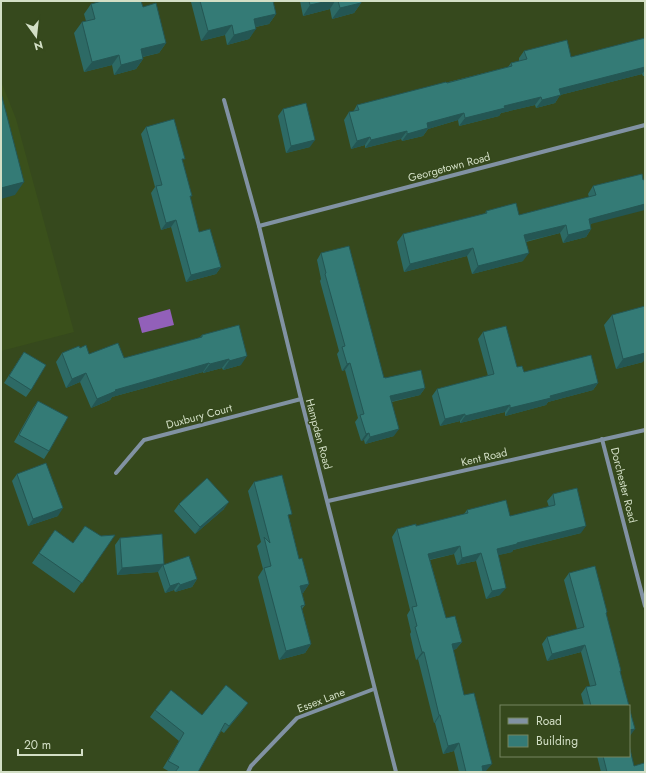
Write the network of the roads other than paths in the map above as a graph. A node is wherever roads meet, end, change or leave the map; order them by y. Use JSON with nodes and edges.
{"nodes":[{"id":1,"x":224,"y":100,"type":"dead end"},
{"id":2,"x":645,"y":124,"type":"edge"},
{"id":3,"x":258,"y":226,"type":"junction"},
{"id":4,"x":301,"y":399,"type":"junction"},
{"id":5,"x":645,"y":430,"type":"edge"},
{"id":6,"x":602,"y":439,"type":"junction"},
{"id":7,"x":116,"y":473,"type":"dead end"},
{"id":8,"x":328,"y":501,"type":"junction"},
{"id":9,"x":645,"y":606,"type":"edge"},
{"id":10,"x":374,"y":689,"type":"junction"},
{"id":11,"x":248,"y":772,"type":"edge"},
{"id":12,"x":396,"y":772,"type":"edge"}],
"edges":[{"from":1,"to":3,"type":"street","name":"Hampden Road"},
{"from":2,"to":3,"type":"street","name":"Georgetown Road"},
{"from":3,"to":4,"type":"street","name":"Hampden Road"},
{"from":4,"to":7,"type":"street","name":"Duxbury Court"},
{"from":4,"to":8,"type":"street","name":"Hampden Road"},
{"from":5,"to":6,"type":"street","name":"Kent Road"},
{"from":6,"to":8,"type":"street","name":"Kent Road"},
{"from":6,"to":9,"type":"street","name":"Dorchester Road"},
{"from":8,"to":10,"type":"street","name":"Hampden Road"},
{"from":10,"to":11,"type":"street","name":"Essex Lane"},
{"from":10,"to":12,"type":"street","name":"Hampden Road"}]}
